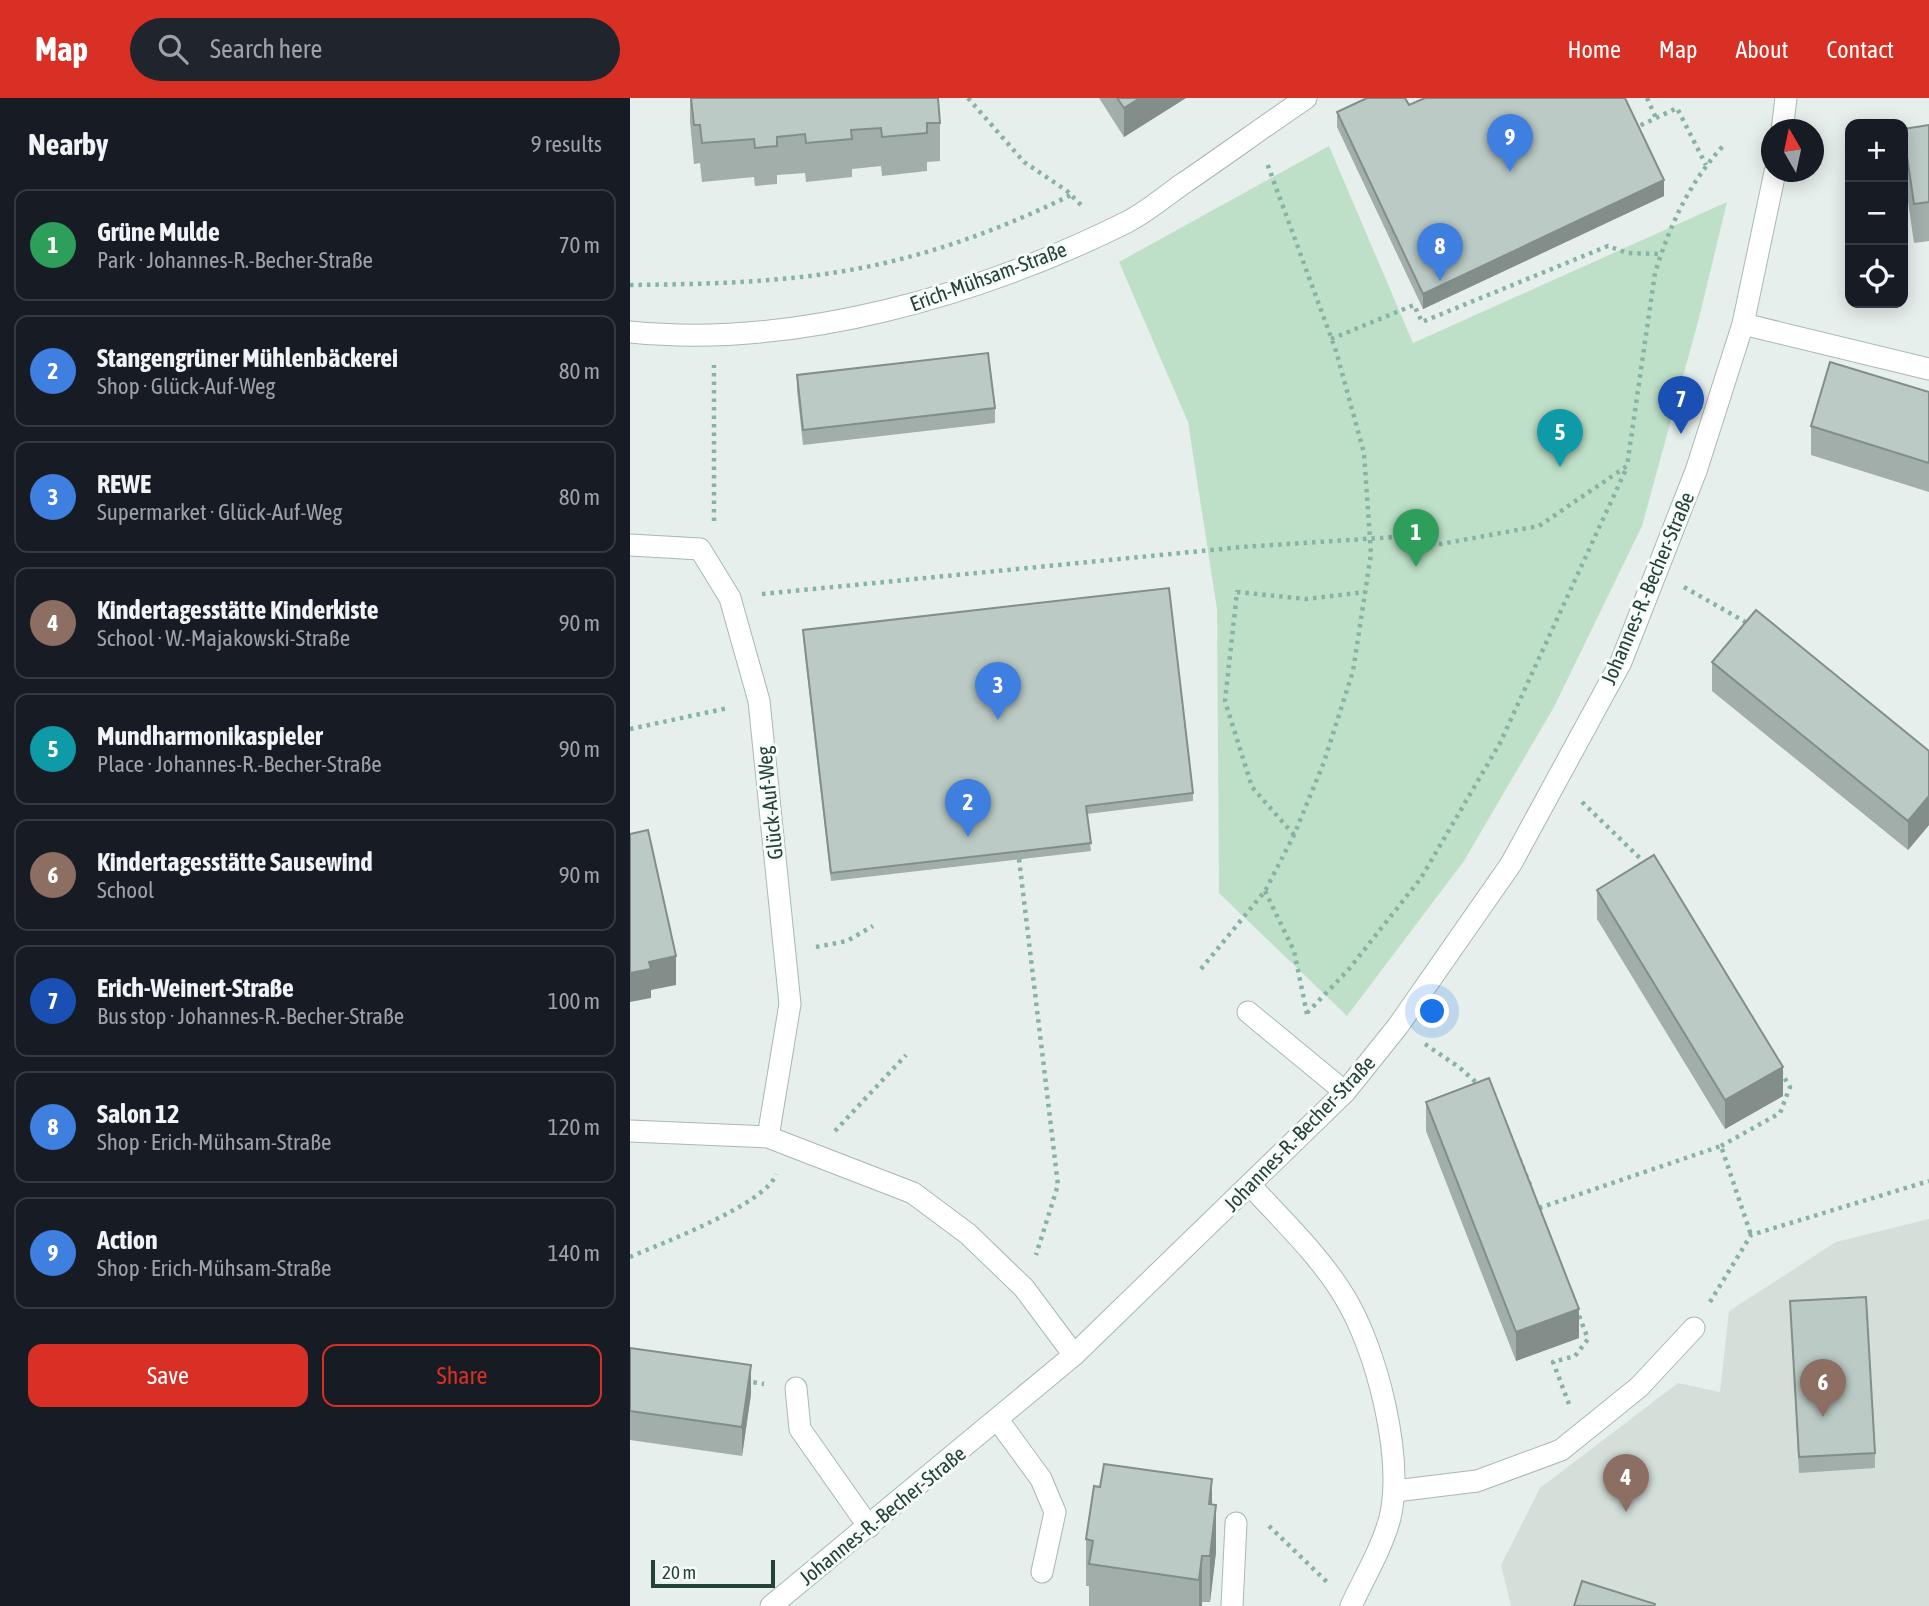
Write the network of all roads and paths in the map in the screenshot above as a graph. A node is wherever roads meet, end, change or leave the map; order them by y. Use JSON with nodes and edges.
{"nodes":[{"id":1,"x":968,"y":98,"type":"edge"},
{"id":2,"x":1306,"y":98,"type":"edge"},
{"id":3,"x":1647,"y":98,"type":"edge"},
{"id":4,"x":1786,"y":98,"type":"edge"},
{"id":5,"x":1656,"y":118,"type":"junction"},
{"id":6,"x":1783,"y":119,"type":"edge"},
{"id":7,"x":1632,"y":129,"type":"edge"},
{"id":8,"x":1723,"y":146,"type":"dead end"},
{"id":9,"x":1706,"y":165,"type":"junction"},
{"id":10,"x":1773,"y":182,"type":"edge"},
{"id":11,"x":1276,"y":186,"type":"dead end"},
{"id":12,"x":1071,"y":195,"type":"junction"},
{"id":13,"x":1107,"y":230,"type":"junction"},
{"id":14,"x":1661,"y":254,"type":"junction"},
{"id":15,"x":630,"y":285,"type":"edge"},
{"id":16,"x":1743,"y":324,"type":"junction"},
{"id":17,"x":630,"y":332,"type":"edge"},
{"id":18,"x":715,"y":333,"type":"junction"},
{"id":19,"x":1331,"y":339,"type":"junction"},
{"id":20,"x":1929,"y":369,"type":"edge"},
{"id":21,"x":1627,"y":466,"type":"junction"},
{"id":22,"x":1370,"y":539,"type":"junction"},
{"id":23,"x":630,"y":545,"type":"edge"},
{"id":24,"x":700,"y":549,"type":"junction"},
{"id":25,"x":1656,"y":572,"type":"junction"},
{"id":26,"x":1365,"y":592,"type":"junction"},
{"id":27,"x":730,"y":598,"type":"junction"},
{"id":28,"x":1756,"y":629,"type":"edge"},
{"id":29,"x":759,"y":701,"type":"junction"},
{"id":30,"x":630,"y":729,"type":"edge"},
{"id":31,"x":1558,"y":778,"type":"junction"},
{"id":32,"x":1294,"y":835,"type":"junction"},
{"id":33,"x":1019,"y":859,"type":"edge"},
{"id":34,"x":1656,"y":873,"type":"edge"},
{"id":35,"x":1265,"y":891,"type":"junction"},
{"id":36,"x":873,"y":926,"type":"dead end"},
{"id":37,"x":784,"y":952,"type":"junction"},
{"id":38,"x":1201,"y":968,"type":"dead end"},
{"id":39,"x":1248,"y":1012,"type":"dead end"},
{"id":40,"x":1307,"y":1013,"type":"junction"},
{"id":41,"x":1398,"y":1026,"type":"junction"},
{"id":42,"x":906,"y":1055,"type":"dead end"},
{"id":43,"x":1302,"y":1057,"type":"junction"},
{"id":44,"x":1776,"y":1065,"type":"edge"},
{"id":45,"x":1484,"y":1090,"type":"edge"},
{"id":46,"x":1345,"y":1092,"type":"junction"},
{"id":47,"x":1499,"y":1108,"type":"edge"},
{"id":48,"x":630,"y":1131,"type":"edge"},
{"id":49,"x":776,"y":1140,"type":"junction"},
{"id":50,"x":1721,"y":1146,"type":"junction"},
{"id":51,"x":813,"y":1154,"type":"junction"},
{"id":52,"x":1929,"y":1181,"type":"edge"},
{"id":53,"x":1251,"y":1186,"type":"junction"},
{"id":54,"x":1539,"y":1208,"type":"junction"},
{"id":55,"x":1544,"y":1220,"type":"edge"},
{"id":56,"x":1751,"y":1234,"type":"junction"},
{"id":57,"x":630,"y":1257,"type":"edge"},
{"id":58,"x":1035,"y":1258,"type":"dead end"},
{"id":59,"x":1575,"y":1304,"type":"edge"},
{"id":60,"x":1694,"y":1328,"type":"joint"},
{"id":61,"x":1074,"y":1355,"type":"junction"},
{"id":62,"x":736,"y":1379,"type":"edge"},
{"id":63,"x":796,"y":1388,"type":"joint"},
{"id":64,"x":998,"y":1420,"type":"junction"},
{"id":65,"x":1581,"y":1434,"type":"junction"},
{"id":66,"x":1395,"y":1490,"type":"junction"},
{"id":67,"x":1236,"y":1523,"type":"joint"},
{"id":68,"x":869,"y":1527,"type":"junction"},
{"id":69,"x":1042,"y":1572,"type":"dead end"},
{"id":70,"x":771,"y":1606,"type":"edge"},
{"id":71,"x":1232,"y":1606,"type":"edge"},
{"id":72,"x":1351,"y":1606,"type":"edge"}],
"edges":[{"from":1,"to":12,"type":"path"},
{"from":2,"to":13,"type":"street","name":"Erich-Mühsam-Straße"},
{"from":3,"to":5,"type":"path"},
{"from":4,"to":6,"type":"street"},
{"from":5,"to":7,"type":"path"},
{"from":5,"to":9,"type":"path"},
{"from":8,"to":9,"type":"path"},
{"from":9,"to":14,"type":"path"},
{"from":10,"to":16,"type":"street","name":"Johannes-R.-Becher-Straße"},
{"from":11,"to":19,"type":"path"},
{"from":12,"to":13,"type":"path"},
{"from":12,"to":15,"type":"path"},
{"from":13,"to":18,"type":"street","name":"Erich-Mühsam-Straße"},
{"from":14,"to":19,"type":"path"},
{"from":14,"to":21,"type":"path"},
{"from":16,"to":20,"type":"street"},
{"from":16,"to":25,"type":"street","name":"Johannes-R.-Becher-Straße"},
{"from":17,"to":18,"type":"street","name":"Erich-Mühsam-Straße"},
{"from":18,"to":24,"type":"path"},
{"from":19,"to":22,"type":"path"},
{"from":21,"to":22,"type":"path"},
{"from":21,"to":40,"type":"path"},
{"from":22,"to":26,"type":"path"},
{"from":22,"to":27,"type":"path"},
{"from":23,"to":24,"type":"street"},
{"from":24,"to":27,"type":"street","name":"Glück-Auf-Weg"},
{"from":25,"to":28,"type":"path"},
{"from":25,"to":31,"type":"street","name":"Johannes-R.-Becher-Straße"},
{"from":26,"to":32,"type":"path"},
{"from":26,"to":32,"type":"path"},
{"from":27,"to":29,"type":"street","name":"Glück-Auf-Weg"},
{"from":29,"to":30,"type":"path"},
{"from":29,"to":37,"type":"street","name":"Glück-Auf-Weg"},
{"from":31,"to":34,"type":"path"},
{"from":31,"to":41,"type":"street","name":"Johannes-R.-Becher-Straße"},
{"from":32,"to":35,"type":"path"},
{"from":33,"to":58,"type":"path"},
{"from":35,"to":38,"type":"path"},
{"from":35,"to":40,"type":"path"},
{"from":36,"to":37,"type":"path"},
{"from":37,"to":49,"type":"street","name":"Glück-Auf-Weg"},
{"from":39,"to":43,"type":"street"},
{"from":40,"to":43,"type":"path"},
{"from":41,"to":45,"type":"path"},
{"from":41,"to":46,"type":"street","name":"Johannes-R.-Becher-Straße"},
{"from":42,"to":51,"type":"path"},
{"from":43,"to":46,"type":"street"},
{"from":44,"to":50,"type":"path"},
{"from":46,"to":53,"type":"street","name":"Johannes-R.-Becher-Straße"},
{"from":47,"to":54,"type":"path"},
{"from":48,"to":49,"type":"street"},
{"from":49,"to":51,"type":"street"},
{"from":49,"to":57,"type":"path"},
{"from":50,"to":54,"type":"path"},
{"from":50,"to":56,"type":"path"},
{"from":51,"to":61,"type":"street"},
{"from":52,"to":56,"type":"path"},
{"from":53,"to":61,"type":"street","name":"Johannes-R.-Becher-Straße"},
{"from":53,"to":66,"type":"street"},
{"from":54,"to":55,"type":"path"},
{"from":56,"to":60,"type":"path"},
{"from":59,"to":65,"type":"path"},
{"from":60,"to":65,"type":"street"},
{"from":61,"to":64,"type":"street","name":"Johannes-R.-Becher-Straße"},
{"from":62,"to":63,"type":"path"},
{"from":63,"to":68,"type":"street"},
{"from":64,"to":68,"type":"street","name":"Johannes-R.-Becher-Straße"},
{"from":64,"to":69,"type":"street"},
{"from":65,"to":66,"type":"street"},
{"from":66,"to":72,"type":"street"},
{"from":67,"to":71,"type":"street"},
{"from":67,"to":72,"type":"path"},
{"from":68,"to":70,"type":"street","name":"Johannes-R.-Becher-Straße"}]}
